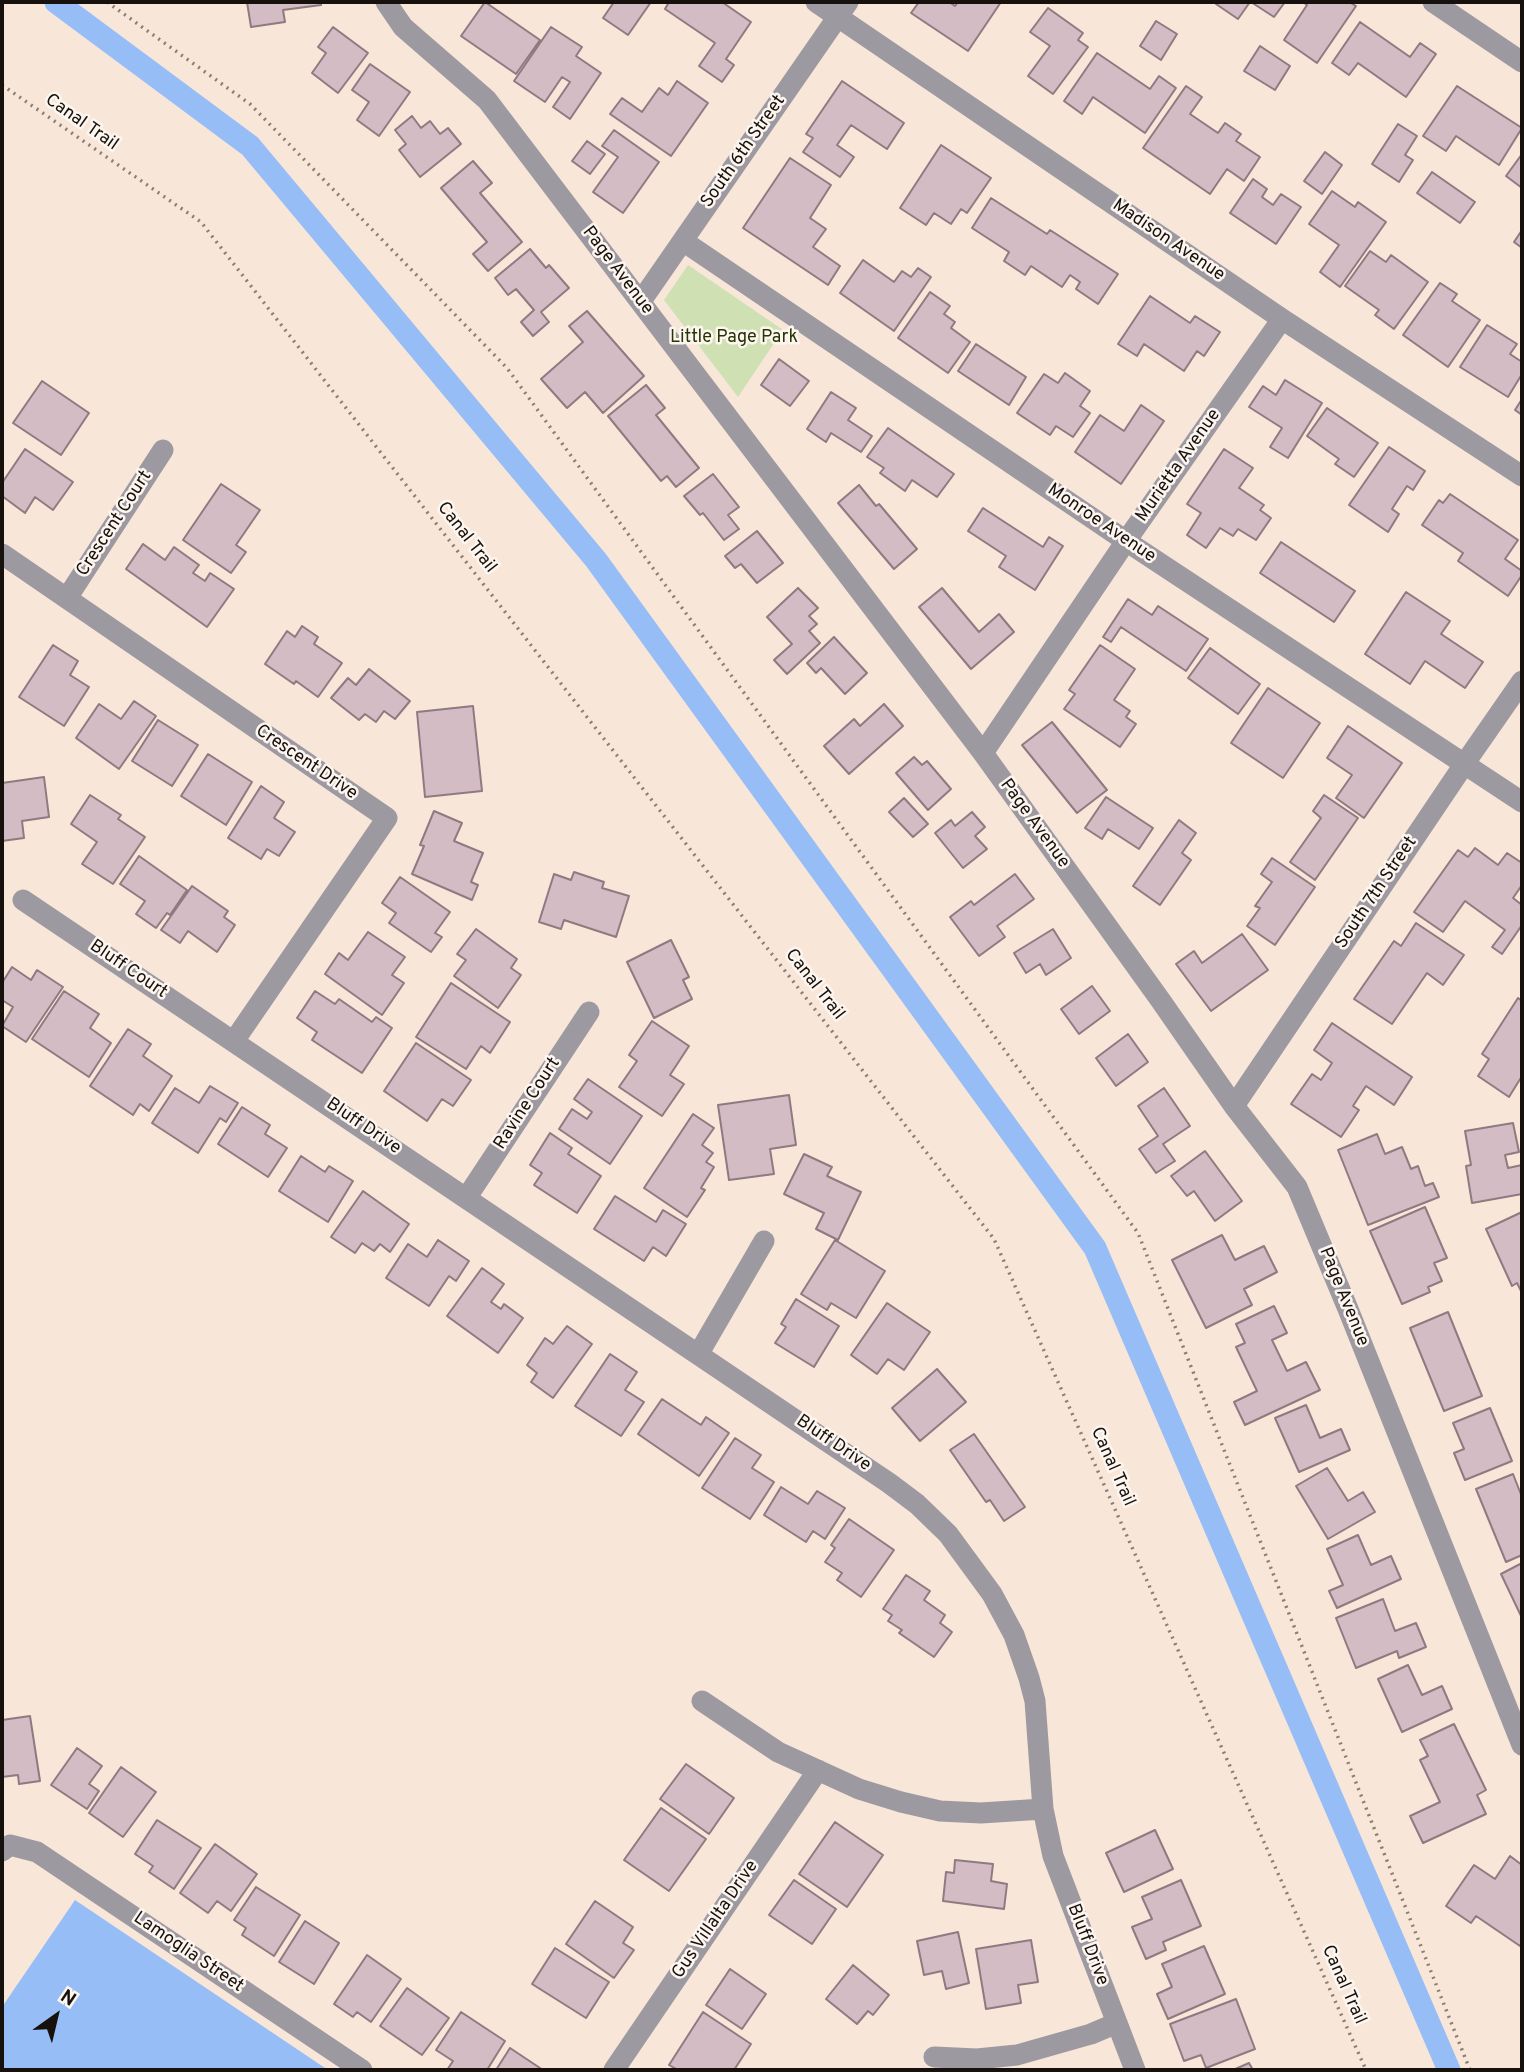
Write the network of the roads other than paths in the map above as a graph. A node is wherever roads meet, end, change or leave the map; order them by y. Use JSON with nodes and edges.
{"nodes":[{"id":1,"x":386,"y":2,"type":"edge"},
{"id":2,"x":816,"y":2,"type":"edge"},
{"id":3,"x":1433,"y":2,"type":"edge"},
{"id":4,"x":843,"y":9,"type":"edge"},
{"id":5,"x":1522,"y":62,"type":"edge"},
{"id":6,"x":683,"y":241,"type":"junction"},
{"id":7,"x":641,"y":301,"type":"junction"},
{"id":8,"x":1282,"y":319,"type":"junction"},
{"id":9,"x":163,"y":450,"type":"dead end"},
{"id":10,"x":1522,"y":476,"type":"edge"},
{"id":11,"x":1126,"y":541,"type":"junction"},
{"id":12,"x":2,"y":554,"type":"edge"},
{"id":13,"x":67,"y":598,"type":"junction"},
{"id":14,"x":1522,"y":681,"type":"edge"},
{"id":15,"x":983,"y":753,"type":"junction"},
{"id":16,"x":1465,"y":763,"type":"junction"},
{"id":17,"x":1522,"y":802,"type":"edge"},
{"id":18,"x":23,"y":900,"type":"dead end"},
{"id":19,"x":589,"y":1012,"type":"dead end"},
{"id":20,"x":234,"y":1041,"type":"junction"},
{"id":21,"x":1234,"y":1106,"type":"junction"},
{"id":22,"x":467,"y":1197,"type":"junction"},
{"id":23,"x":764,"y":1241,"type":"dead end"},
{"id":24,"x":698,"y":1353,"type":"junction"},
{"id":25,"x":702,"y":1701,"type":"dead end"},
{"id":26,"x":1522,"y":1745,"type":"edge"},
{"id":27,"x":818,"y":1770,"type":"junction"},
{"id":28,"x":1043,"y":1809,"type":"junction"},
{"id":29,"x":6,"y":1848,"type":"edge"},
{"id":30,"x":1117,"y":2023,"type":"junction"},
{"id":31,"x":934,"y":2057,"type":"dead end"},
{"id":32,"x":362,"y":2070,"type":"edge"},
{"id":33,"x":614,"y":2070,"type":"edge"},
{"id":34,"x":1135,"y":2070,"type":"edge"}],
"edges":[{"from":1,"to":7,"type":"street","name":"Page Avenue"},
{"from":2,"to":4,"type":"street","name":"Madison Avenue"},
{"from":3,"to":5,"type":"street"},
{"from":4,"to":6,"type":"street","name":"South 6th Street"},
{"from":4,"to":8,"type":"street","name":"Madison Avenue"},
{"from":6,"to":7,"type":"street","name":"South 6th Street"},
{"from":6,"to":11,"type":"street","name":"Monroe Avenue"},
{"from":7,"to":15,"type":"street","name":"Page Avenue"},
{"from":8,"to":10,"type":"street","name":"Madison Avenue"},
{"from":8,"to":11,"type":"street","name":"Murietta Avenue"},
{"from":9,"to":13,"type":"street","name":"Crescent Court"},
{"from":11,"to":15,"type":"street","name":"Murietta Avenue"},
{"from":11,"to":16,"type":"street","name":"Monroe Avenue"},
{"from":12,"to":13,"type":"street","name":"Crescent Drive"},
{"from":13,"to":20,"type":"street","name":"Crescent Drive"},
{"from":14,"to":16,"type":"street","name":"South 7th Street"},
{"from":15,"to":21,"type":"street","name":"Page Avenue"},
{"from":16,"to":17,"type":"street","name":"Monroe Avenue"},
{"from":16,"to":21,"type":"street","name":"South 7th Street"},
{"from":18,"to":20,"type":"street","name":"Bluff Court"},
{"from":19,"to":22,"type":"street","name":"Ravine Court"},
{"from":20,"to":22,"type":"street","name":"Bluff Drive"},
{"from":21,"to":26,"type":"street","name":"Page Avenue"},
{"from":22,"to":24,"type":"street","name":"Bluff Drive"},
{"from":23,"to":24,"type":"street"},
{"from":24,"to":28,"type":"street","name":"Bluff Drive"},
{"from":25,"to":27,"type":"street"},
{"from":27,"to":28,"type":"street"},
{"from":27,"to":33,"type":"street","name":"Gus Villalta Drive"},
{"from":28,"to":30,"type":"street","name":"Bluff Drive"},
{"from":29,"to":32,"type":"street","name":"Lamoglia Street"},
{"from":30,"to":31,"type":"street"},
{"from":30,"to":34,"type":"street","name":"Bluff Drive"}]}
